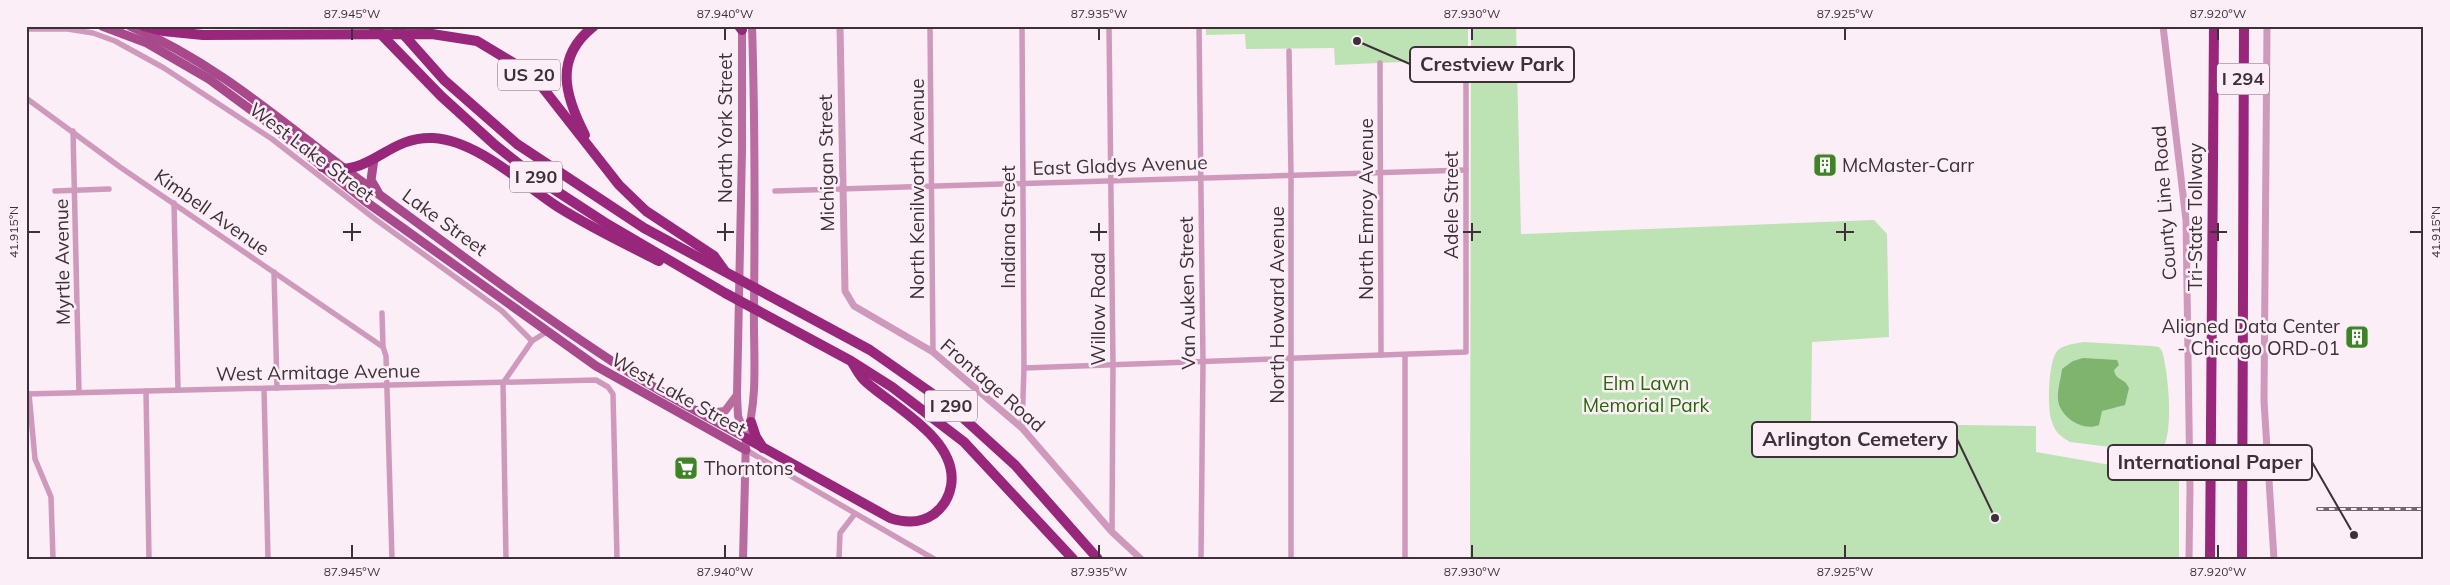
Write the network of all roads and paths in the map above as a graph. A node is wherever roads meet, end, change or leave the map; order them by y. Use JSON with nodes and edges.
{"nodes":[{"id":1,"x":102,"y":26,"type":"edge"},
{"id":2,"x":130,"y":26,"type":"edge"},
{"id":3,"x":143,"y":26,"type":"edge"},
{"id":4,"x":372,"y":26,"type":"edge"},
{"id":5,"x":396,"y":26,"type":"edge"},
{"id":6,"x":594,"y":26,"type":"edge"},
{"id":7,"x":752,"y":26,"type":"edge"},
{"id":8,"x":840,"y":26,"type":"edge"},
{"id":9,"x":930,"y":26,"type":"edge"},
{"id":10,"x":1022,"y":26,"type":"edge"},
{"id":11,"x":1110,"y":26,"type":"edge"},
{"id":12,"x":1200,"y":26,"type":"edge"},
{"id":13,"x":2163,"y":26,"type":"edge"},
{"id":14,"x":2214,"y":26,"type":"edge"},
{"id":15,"x":2244,"y":26,"type":"edge"},
{"id":16,"x":2267,"y":26,"type":"edge"},
{"id":17,"x":741,"y":28,"type":"edge"},
{"id":18,"x":26,"y":29,"type":"edge"},
{"id":19,"x":1289,"y":51,"type":"dead end"},
{"id":20,"x":1466,"y":62,"type":"dead end"},
{"id":21,"x":1380,"y":63,"type":"dead end"},
{"id":22,"x":26,"y":98,"type":"edge"},
{"id":23,"x":73,"y":131,"type":"junction"},
{"id":24,"x":597,"y":158,"type":"junction"},
{"id":25,"x":374,"y":159,"type":"junction"},
{"id":26,"x":322,"y":167,"type":"junction"},
{"id":27,"x":346,"y":170,"type":"junction"},
{"id":28,"x":1466,"y":170,"type":"junction"},
{"id":29,"x":1380,"y":172,"type":"junction"},
{"id":30,"x":1292,"y":174,"type":"junction"},
{"id":31,"x":1201,"y":178,"type":"junction"},
{"id":32,"x":1112,"y":180,"type":"junction"},
{"id":33,"x":1023,"y":183,"type":"junction"},
{"id":34,"x":932,"y":185,"type":"junction"},
{"id":35,"x":109,"y":189,"type":"dead end"},
{"id":36,"x":842,"y":189,"type":"junction"},
{"id":37,"x":55,"y":191,"type":"dead end"},
{"id":38,"x":76,"y":191,"type":"junction"},
{"id":39,"x":775,"y":191,"type":"dead end"},
{"id":40,"x":381,"y":196,"type":"junction"},
{"id":41,"x":174,"y":203,"type":"junction"},
{"id":42,"x":274,"y":272,"type":"junction"},
{"id":43,"x":726,"y":273,"type":"junction"},
{"id":44,"x":725,"y":293,"type":"junction"},
{"id":45,"x":848,"y":299,"type":"joint"},
{"id":46,"x":382,"y":313,"type":"dead end"},
{"id":47,"x":548,"y":331,"type":"junction"},
{"id":48,"x":532,"y":341,"type":"junction"},
{"id":49,"x":383,"y":347,"type":"junction"},
{"id":50,"x":933,"y":352,"type":"junction"},
{"id":51,"x":1406,"y":354,"type":"junction"},
{"id":52,"x":1381,"y":355,"type":"junction"},
{"id":53,"x":1292,"y":358,"type":"junction"},
{"id":54,"x":851,"y":361,"type":"junction"},
{"id":55,"x":1203,"y":362,"type":"junction"},
{"id":56,"x":1113,"y":365,"type":"junction"},
{"id":57,"x":596,"y":366,"type":"joint"},
{"id":58,"x":1024,"y":368,"type":"junction"},
{"id":59,"x":502,"y":383,"type":"junction"},
{"id":60,"x":387,"y":386,"type":"junction"},
{"id":61,"x":277,"y":388,"type":"junction"},
{"id":62,"x":264,"y":389,"type":"junction"},
{"id":63,"x":178,"y":390,"type":"junction"},
{"id":64,"x":146,"y":391,"type":"junction"},
{"id":65,"x":79,"y":392,"type":"junction"},
{"id":66,"x":28,"y":394,"type":"edge"},
{"id":67,"x":736,"y":396,"type":"junction"},
{"id":68,"x":692,"y":408,"type":"junction"},
{"id":69,"x":751,"y":422,"type":"junction"},
{"id":70,"x":1022,"y":428,"type":"junction"},
{"id":71,"x":746,"y":438,"type":"junction"},
{"id":72,"x":764,"y":449,"type":"junction"},
{"id":73,"x":746,"y":450,"type":"junction"},
{"id":74,"x":854,"y":515,"type":"junction"},
{"id":75,"x":1112,"y":532,"type":"junction"},
{"id":76,"x":53,"y":559,"type":"edge"},
{"id":77,"x":150,"y":559,"type":"edge"},
{"id":78,"x":268,"y":559,"type":"edge"},
{"id":79,"x":392,"y":559,"type":"edge"},
{"id":80,"x":506,"y":559,"type":"edge"},
{"id":81,"x":617,"y":559,"type":"edge"},
{"id":82,"x":743,"y":559,"type":"edge"},
{"id":83,"x":839,"y":559,"type":"edge"},
{"id":84,"x":934,"y":559,"type":"edge"},
{"id":85,"x":1073,"y":559,"type":"edge"},
{"id":86,"x":1098,"y":559,"type":"edge"},
{"id":87,"x":1141,"y":559,"type":"edge"},
{"id":88,"x":1201,"y":559,"type":"edge"},
{"id":89,"x":1291,"y":559,"type":"edge"},
{"id":90,"x":1405,"y":559,"type":"edge"},
{"id":91,"x":2189,"y":559,"type":"edge"},
{"id":92,"x":2210,"y":559,"type":"edge"},
{"id":93,"x":2242,"y":559,"type":"edge"},
{"id":94,"x":2274,"y":559,"type":"edge"}],
"edges":[{"from":1,"to":26,"type":"main road","name":"Lake Street"},
{"from":2,"to":27,"type":"main road","name":"Lake Street"},
{"from":3,"to":24,"type":"highway","number":"US 20"},
{"from":4,"to":44,"type":"highway","number":"I 290"},
{"from":5,"to":43,"type":"highway","number":"I 290"},
{"from":6,"to":24,"type":"highway"},
{"from":7,"to":69,"type":"main road","name":"North York Street"},
{"from":8,"to":36,"type":"street","name":"Michigan Street"},
{"from":9,"to":34,"type":"street","name":"North Kenilworth Avenue"},
{"from":10,"to":33,"type":"street","name":"Indiana Street"},
{"from":11,"to":32,"type":"street","name":"Willow Road"},
{"from":12,"to":31,"type":"street","name":"Van Auken Street"},
{"from":13,"to":91,"type":"street","name":"County Line Road"},
{"from":14,"to":92,"type":"highway","name":"Tri-State Tollway","number":"I 294"},
{"from":15,"to":93,"type":"highway","number":"I 294"},
{"from":16,"to":94,"type":"street"},
{"from":17,"to":67,"type":"main road","name":"North York Street"},
{"from":18,"to":48,"type":"street","name":"West Lake Street"},
{"from":19,"to":30,"type":"street","name":"North Howard Avenue"},
{"from":20,"to":28,"type":"street","name":"Adele Street"},
{"from":21,"to":29,"type":"street","name":"North Emroy Avenue"},
{"from":22,"to":23,"type":"street","name":"Kimbell Avenue"},
{"from":23,"to":38,"type":"street","name":"Myrtle Avenue"},
{"from":23,"to":41,"type":"street","name":"Kimbell Avenue"},
{"from":24,"to":43,"type":"highway","number":"US 20"},
{"from":25,"to":27,"type":"highway"},
{"from":25,"to":40,"type":"main road"},
{"from":25,"to":44,"type":"highway"},
{"from":26,"to":27,"type":"highway"},
{"from":26,"to":47,"type":"main road","name":"Lake Street"},
{"from":27,"to":40,"type":"main road","name":"Lake Street"},
{"from":28,"to":29,"type":"street","name":"East Gladys Avenue"},
{"from":28,"to":51,"type":"street","name":"Adele Street"},
{"from":29,"to":30,"type":"street","name":"East Gladys Avenue"},
{"from":29,"to":52,"type":"street","name":"North Emroy Avenue"},
{"from":30,"to":31,"type":"street","name":"East Gladys Avenue"},
{"from":30,"to":53,"type":"street","name":"North Howard Avenue"},
{"from":31,"to":32,"type":"street","name":"East Gladys Avenue"},
{"from":31,"to":55,"type":"street","name":"Van Auken Street"},
{"from":32,"to":33,"type":"street","name":"East Gladys Avenue"},
{"from":32,"to":56,"type":"street","name":"Willow Road"},
{"from":33,"to":34,"type":"street","name":"East Gladys Avenue"},
{"from":33,"to":58,"type":"street","name":"Indiana Street"},
{"from":34,"to":36,"type":"street","name":"East Gladys Avenue"},
{"from":34,"to":50,"type":"street","name":"North Kenilworth Avenue"},
{"from":35,"to":38,"type":"street"},
{"from":36,"to":39,"type":"street","name":"East Gladys Avenue"},
{"from":36,"to":45,"type":"street","name":"Michigan Street"},
{"from":37,"to":38,"type":"street"},
{"from":38,"to":65,"type":"street","name":"Myrtle Avenue"},
{"from":40,"to":68,"type":"main road","name":"Lake Street"},
{"from":41,"to":42,"type":"street","name":"Kimbell Avenue"},
{"from":41,"to":63,"type":"street"},
{"from":42,"to":49,"type":"street","name":"Kimbell Avenue"},
{"from":42,"to":61,"type":"street"},
{"from":43,"to":86,"type":"highway","number":"I 290"},
{"from":44,"to":54,"type":"highway","number":"I 290"},
{"from":45,"to":50,"type":"street","name":"Frontage Road"},
{"from":46,"to":49,"type":"street"},
{"from":47,"to":48,"type":"street"},
{"from":47,"to":57,"type":"main road","name":"Lake Street"},
{"from":48,"to":59,"type":"street"},
{"from":49,"to":60,"type":"street"},
{"from":50,"to":70,"type":"street","name":"Frontage Road"},
{"from":51,"to":52,"type":"street"},
{"from":51,"to":90,"type":"street"},
{"from":52,"to":53,"type":"street"},
{"from":53,"to":55,"type":"street"},
{"from":53,"to":89,"type":"street","name":"North Howard Avenue"},
{"from":54,"to":72,"type":"highway"},
{"from":54,"to":85,"type":"highway","number":"I 290"},
{"from":55,"to":56,"type":"street"},
{"from":55,"to":88,"type":"street","name":"Van Auken Street"},
{"from":56,"to":58,"type":"street"},
{"from":56,"to":75,"type":"street","name":"Willow Road"},
{"from":57,"to":73,"type":"main road","name":"West Lake Street"},
{"from":58,"to":70,"type":"street","name":"Indiana Street"},
{"from":59,"to":60,"type":"street","name":"West Armitage Avenue"},
{"from":59,"to":80,"type":"street"},
{"from":59,"to":81,"type":"street","name":"West Armitage Avenue"},
{"from":60,"to":61,"type":"street","name":"West Armitage Avenue"},
{"from":60,"to":79,"type":"street"},
{"from":61,"to":62,"type":"street","name":"West Armitage Avenue"},
{"from":62,"to":63,"type":"street","name":"West Armitage Avenue"},
{"from":62,"to":78,"type":"street"},
{"from":63,"to":64,"type":"street","name":"West Armitage Avenue"},
{"from":64,"to":65,"type":"street","name":"West Armitage Avenue"},
{"from":64,"to":77,"type":"street"},
{"from":65,"to":66,"type":"street","name":"West Armitage Avenue"},
{"from":66,"to":76,"type":"street"},
{"from":67,"to":68,"type":"main road"},
{"from":67,"to":71,"type":"main road","name":"North York Street"},
{"from":68,"to":71,"type":"main road","name":"Lake Street"},
{"from":69,"to":71,"type":"main road","name":"North York Street"},
{"from":69,"to":72,"type":"highway"},
{"from":70,"to":75,"type":"street","name":"Frontage Road"},
{"from":71,"to":72,"type":"highway"},
{"from":71,"to":73,"type":"main road","name":"North York Street"},
{"from":73,"to":74,"type":"street"},
{"from":73,"to":82,"type":"main road","name":"North York Street"},
{"from":74,"to":83,"type":"street"},
{"from":74,"to":84,"type":"street"},
{"from":75,"to":87,"type":"street","name":"Frontage Road"}]}
